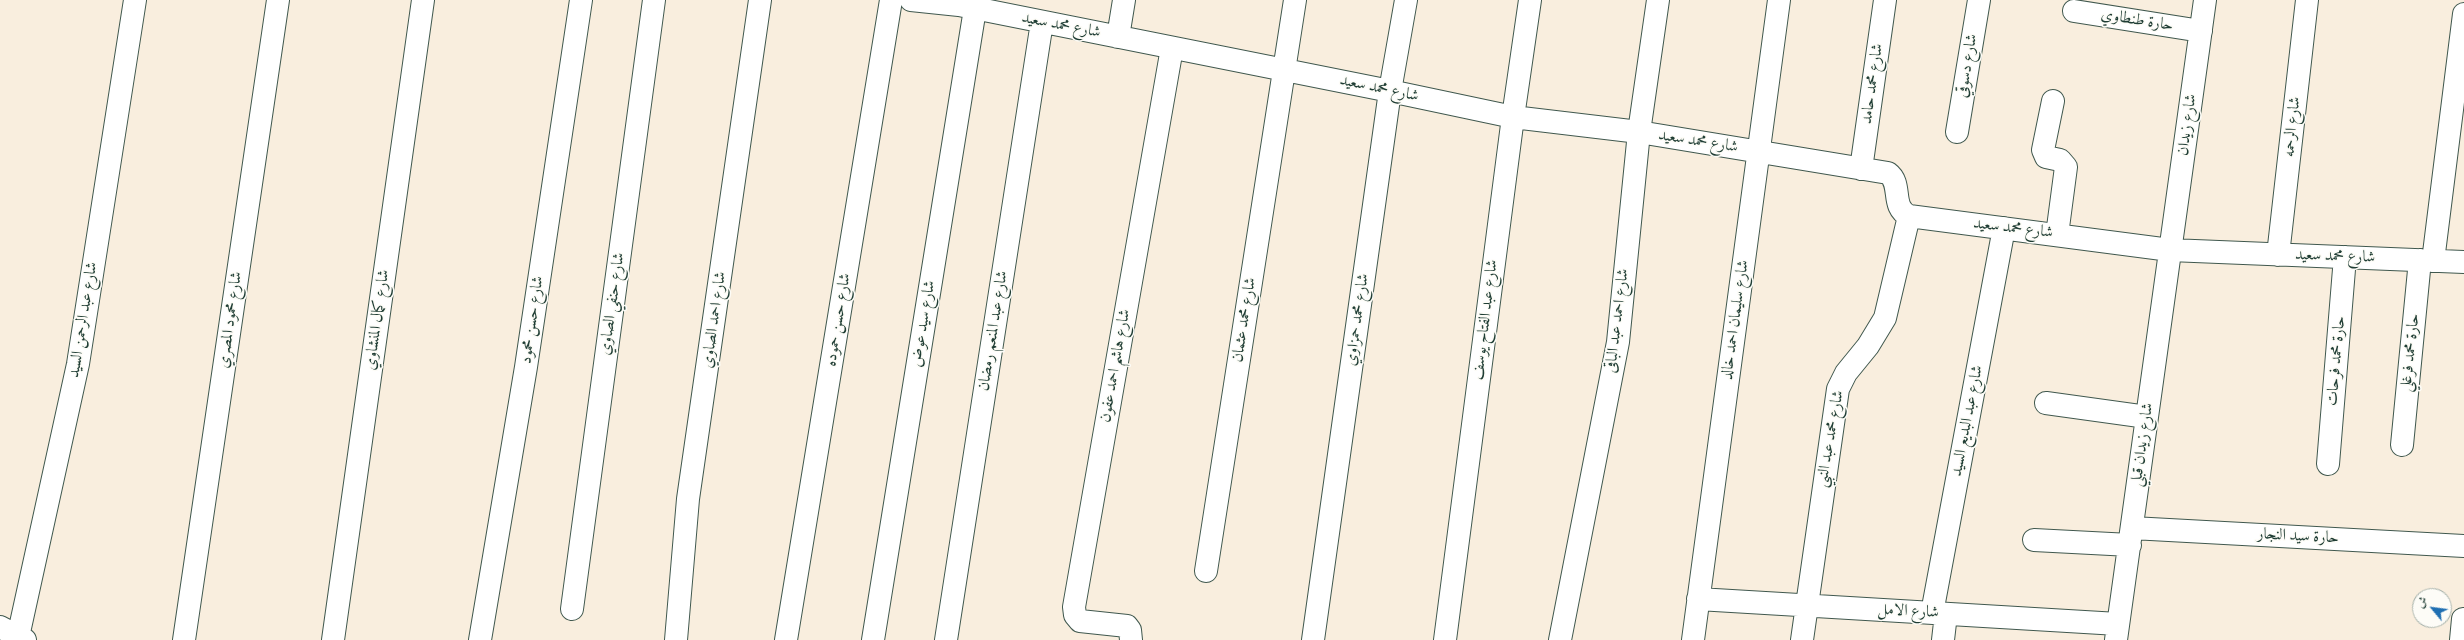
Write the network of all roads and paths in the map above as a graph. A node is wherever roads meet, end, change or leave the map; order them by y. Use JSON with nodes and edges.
{"nodes":[{"id":1,"x":135,"y":0,"type":"edge"},
{"id":2,"x":278,"y":0,"type":"edge"},
{"id":3,"x":423,"y":0,"type":"edge"},
{"id":4,"x":580,"y":0,"type":"edge"},
{"id":5,"x":654,"y":0,"type":"edge"},
{"id":6,"x":760,"y":0,"type":"edge"},
{"id":7,"x":891,"y":0,"type":"edge"},
{"id":8,"x":911,"y":0,"type":"edge"},
{"id":9,"x":1124,"y":0,"type":"edge"},
{"id":10,"x":1295,"y":0,"type":"edge"},
{"id":11,"x":1406,"y":0,"type":"edge"},
{"id":12,"x":1530,"y":0,"type":"edge"},
{"id":13,"x":1658,"y":0,"type":"edge"},
{"id":14,"x":1778,"y":0,"type":"edge"},
{"id":15,"x":1885,"y":0,"type":"edge"},
{"id":16,"x":1979,"y":0,"type":"edge"},
{"id":17,"x":2205,"y":0,"type":"edge"},
{"id":18,"x":2307,"y":0,"type":"edge"},
{"id":19,"x":964,"y":5,"type":"edge"},
{"id":20,"x":2074,"y":11,"type":"dead end"},
{"id":21,"x":2464,"y":14,"type":"edge"},
{"id":22,"x":1042,"y":22,"type":"junction"},
{"id":23,"x":2201,"y":31,"type":"junction"},
{"id":24,"x":1118,"y":37,"type":"junction"},
{"id":25,"x":1172,"y":48,"type":"junction"},
{"id":26,"x":1284,"y":70,"type":"junction"},
{"id":27,"x":1390,"y":91,"type":"junction"},
{"id":28,"x":2053,"y":101,"type":"dead end"},
{"id":29,"x":1513,"y":117,"type":"junction"},
{"id":30,"x":1639,"y":132,"type":"junction"},
{"id":31,"x":1957,"y":132,"type":"dead end"},
{"id":32,"x":1759,"y":152,"type":"junction"},
{"id":33,"x":1861,"y":169,"type":"junction"},
{"id":34,"x":1909,"y":216,"type":"junction"},
{"id":35,"x":2004,"y":228,"type":"junction"},
{"id":36,"x":2057,"y":235,"type":"junction"},
{"id":37,"x":2170,"y":250,"type":"junction"},
{"id":38,"x":2278,"y":255,"type":"junction"},
{"id":39,"x":2345,"y":257,"type":"junction"},
{"id":40,"x":2427,"y":261,"type":"junction"},
{"id":41,"x":2464,"y":262,"type":"edge"},
{"id":42,"x":2046,"y":403,"type":"dead end"},
{"id":43,"x":2147,"y":417,"type":"junction"},
{"id":44,"x":2402,"y":445,"type":"dead end"},
{"id":45,"x":2328,"y":464,"type":"dead end"},
{"id":46,"x":2131,"y":536,"type":"junction"},
{"id":47,"x":2034,"y":540,"type":"dead end"},
{"id":48,"x":2464,"y":546,"type":"edge"},
{"id":49,"x":1206,"y":571,"type":"dead end"},
{"id":50,"x":1698,"y":599,"type":"junction"},
{"id":51,"x":1806,"y":605,"type":"junction"},
{"id":52,"x":572,"y":608,"type":"dead end"},
{"id":53,"x":1939,"y":613,"type":"junction"},
{"id":54,"x":2118,"y":632,"type":"edge"},
{"id":55,"x":14,"y":635,"type":"edge"},
{"id":56,"x":184,"y":640,"type":"edge"},
{"id":57,"x":333,"y":640,"type":"edge"},
{"id":58,"x":480,"y":640,"type":"edge"},
{"id":59,"x":676,"y":640,"type":"edge"},
{"id":60,"x":786,"y":640,"type":"edge"},
{"id":61,"x":872,"y":640,"type":"edge"},
{"id":62,"x":946,"y":640,"type":"edge"},
{"id":63,"x":1131,"y":640,"type":"edge"},
{"id":64,"x":1313,"y":640,"type":"edge"},
{"id":65,"x":1445,"y":640,"type":"edge"},
{"id":66,"x":1560,"y":640,"type":"edge"},
{"id":67,"x":1692,"y":640,"type":"edge"},
{"id":68,"x":1802,"y":640,"type":"edge"},
{"id":69,"x":1943,"y":640,"type":"edge"}],
"edges":[{"from":1,"to":55,"type":"street","name":"شارع عبد الرحمن السيد"},
{"from":2,"to":56,"type":"street","name":"شارع محمود المصري"},
{"from":3,"to":57,"type":"street","name":"شارع كمال المنشاوي"},
{"from":4,"to":58,"type":"street","name":"شارع حسن محمود"},
{"from":5,"to":52,"type":"street","name":"شارع حنفي الصاوي"},
{"from":6,"to":59,"type":"street","name":"شارع احمد الصاوي"},
{"from":7,"to":60,"type":"street","name":"شارع حسن حموده"},
{"from":8,"to":19,"type":"street","name":"شارع محمد سعيد"},
{"from":9,"to":24,"type":"street"},
{"from":10,"to":26,"type":"street","name":"شارع محمد عثمان"},
{"from":11,"to":27,"type":"street","name":"شارع محمد حمزاوي"},
{"from":12,"to":29,"type":"street","name":"شارع عبد الفتاح يوسف"},
{"from":13,"to":30,"type":"street","name":"شارع احمد عبد الباقى"},
{"from":14,"to":32,"type":"street","name":"شارع سليمان احمد خالد"},
{"from":15,"to":33,"type":"street","name":"شارع محمد حامد"},
{"from":16,"to":31,"type":"street","name":"شارع دسوقي"},
{"from":17,"to":23,"type":"street","name":"شارع زيدان"},
{"from":18,"to":38,"type":"street","name":"شارع الرحمه"},
{"from":19,"to":22,"type":"street","name":"شارع محمد سعيد"},
{"from":19,"to":61,"type":"street","name":"شارع سيد عوض"},
{"from":20,"to":23,"type":"street","name":"حارة طنطاوي"},
{"from":21,"to":40,"type":"street","name":"حارة محمد فرغلي"},
{"from":22,"to":24,"type":"street","name":"شارع محمد سعيد"},
{"from":22,"to":62,"type":"street","name":"شارع عبد المنعم رمضان"},
{"from":23,"to":37,"type":"street","name":"شارع زيدان"},
{"from":24,"to":25,"type":"street","name":"شارع محمد سعيد"},
{"from":25,"to":26,"type":"street","name":"شارع محمد سعيد"},
{"from":25,"to":63,"type":"street","name":"شارع هاشم احمد عفون"},
{"from":26,"to":27,"type":"street","name":"شارع محمد سعيد"},
{"from":26,"to":49,"type":"street","name":"شارع محمد عثمان"},
{"from":27,"to":29,"type":"street","name":"شارع محمد سعيد"},
{"from":27,"to":64,"type":"street","name":"شارع محمد حمزاوي"},
{"from":28,"to":36,"type":"street"},
{"from":29,"to":30,"type":"street","name":"شارع محمد سعيد"},
{"from":29,"to":65,"type":"street","name":"شارع عبد الفتاح يوسف"},
{"from":30,"to":32,"type":"street","name":"شارع محمد سعيد"},
{"from":30,"to":66,"type":"street","name":"شارع احمد عبد الباقى"},
{"from":32,"to":33,"type":"street","name":"شارع محمد سعيد"},
{"from":32,"to":50,"type":"street","name":"شارع سليمان احمد خالد"},
{"from":33,"to":34,"type":"street","name":"شارع محمد سعيد"},
{"from":34,"to":35,"type":"street","name":"شارع محمد سعيد"},
{"from":34,"to":51,"type":"street","name":"شارع محمد عبد النبي"},
{"from":35,"to":36,"type":"street","name":"شارع محمد سعيد"},
{"from":35,"to":53,"type":"street","name":"شارع عبد البديع السيد"},
{"from":36,"to":37,"type":"street","name":"شارع محمد سعيد"},
{"from":37,"to":38,"type":"street","name":"شارع محمد سعيد"},
{"from":37,"to":43,"type":"street","name":"شارع زيدان قبلي"},
{"from":38,"to":39,"type":"street","name":"شارع محمد سعيد"},
{"from":39,"to":40,"type":"street","name":"شارع محمد سعيد"},
{"from":39,"to":45,"type":"street","name":"حارة محمد فرحات"},
{"from":40,"to":41,"type":"street","name":"شارع محمد سعيد"},
{"from":40,"to":44,"type":"street","name":"حارة محمد فرغلي"},
{"from":42,"to":43,"type":"street"},
{"from":43,"to":46,"type":"street","name":"شارع زيدان قبلي"},
{"from":46,"to":47,"type":"street","name":"حارة سيد النجار"},
{"from":46,"to":48,"type":"street","name":"حارة سيد النجار"},
{"from":46,"to":54,"type":"street","name":"شارع زيدان قبلي"},
{"from":50,"to":51,"type":"street","name":"شارع الامل"},
{"from":50,"to":67,"type":"street","name":"شارع سليمان احمد خالد"},
{"from":51,"to":53,"type":"street","name":"شارع الامل"},
{"from":51,"to":68,"type":"street","name":"شارع محمد عبد النبي"},
{"from":53,"to":54,"type":"street","name":"شارع الامل"},
{"from":53,"to":69,"type":"street","name":"شارع عبد البديع السيد"}]}
